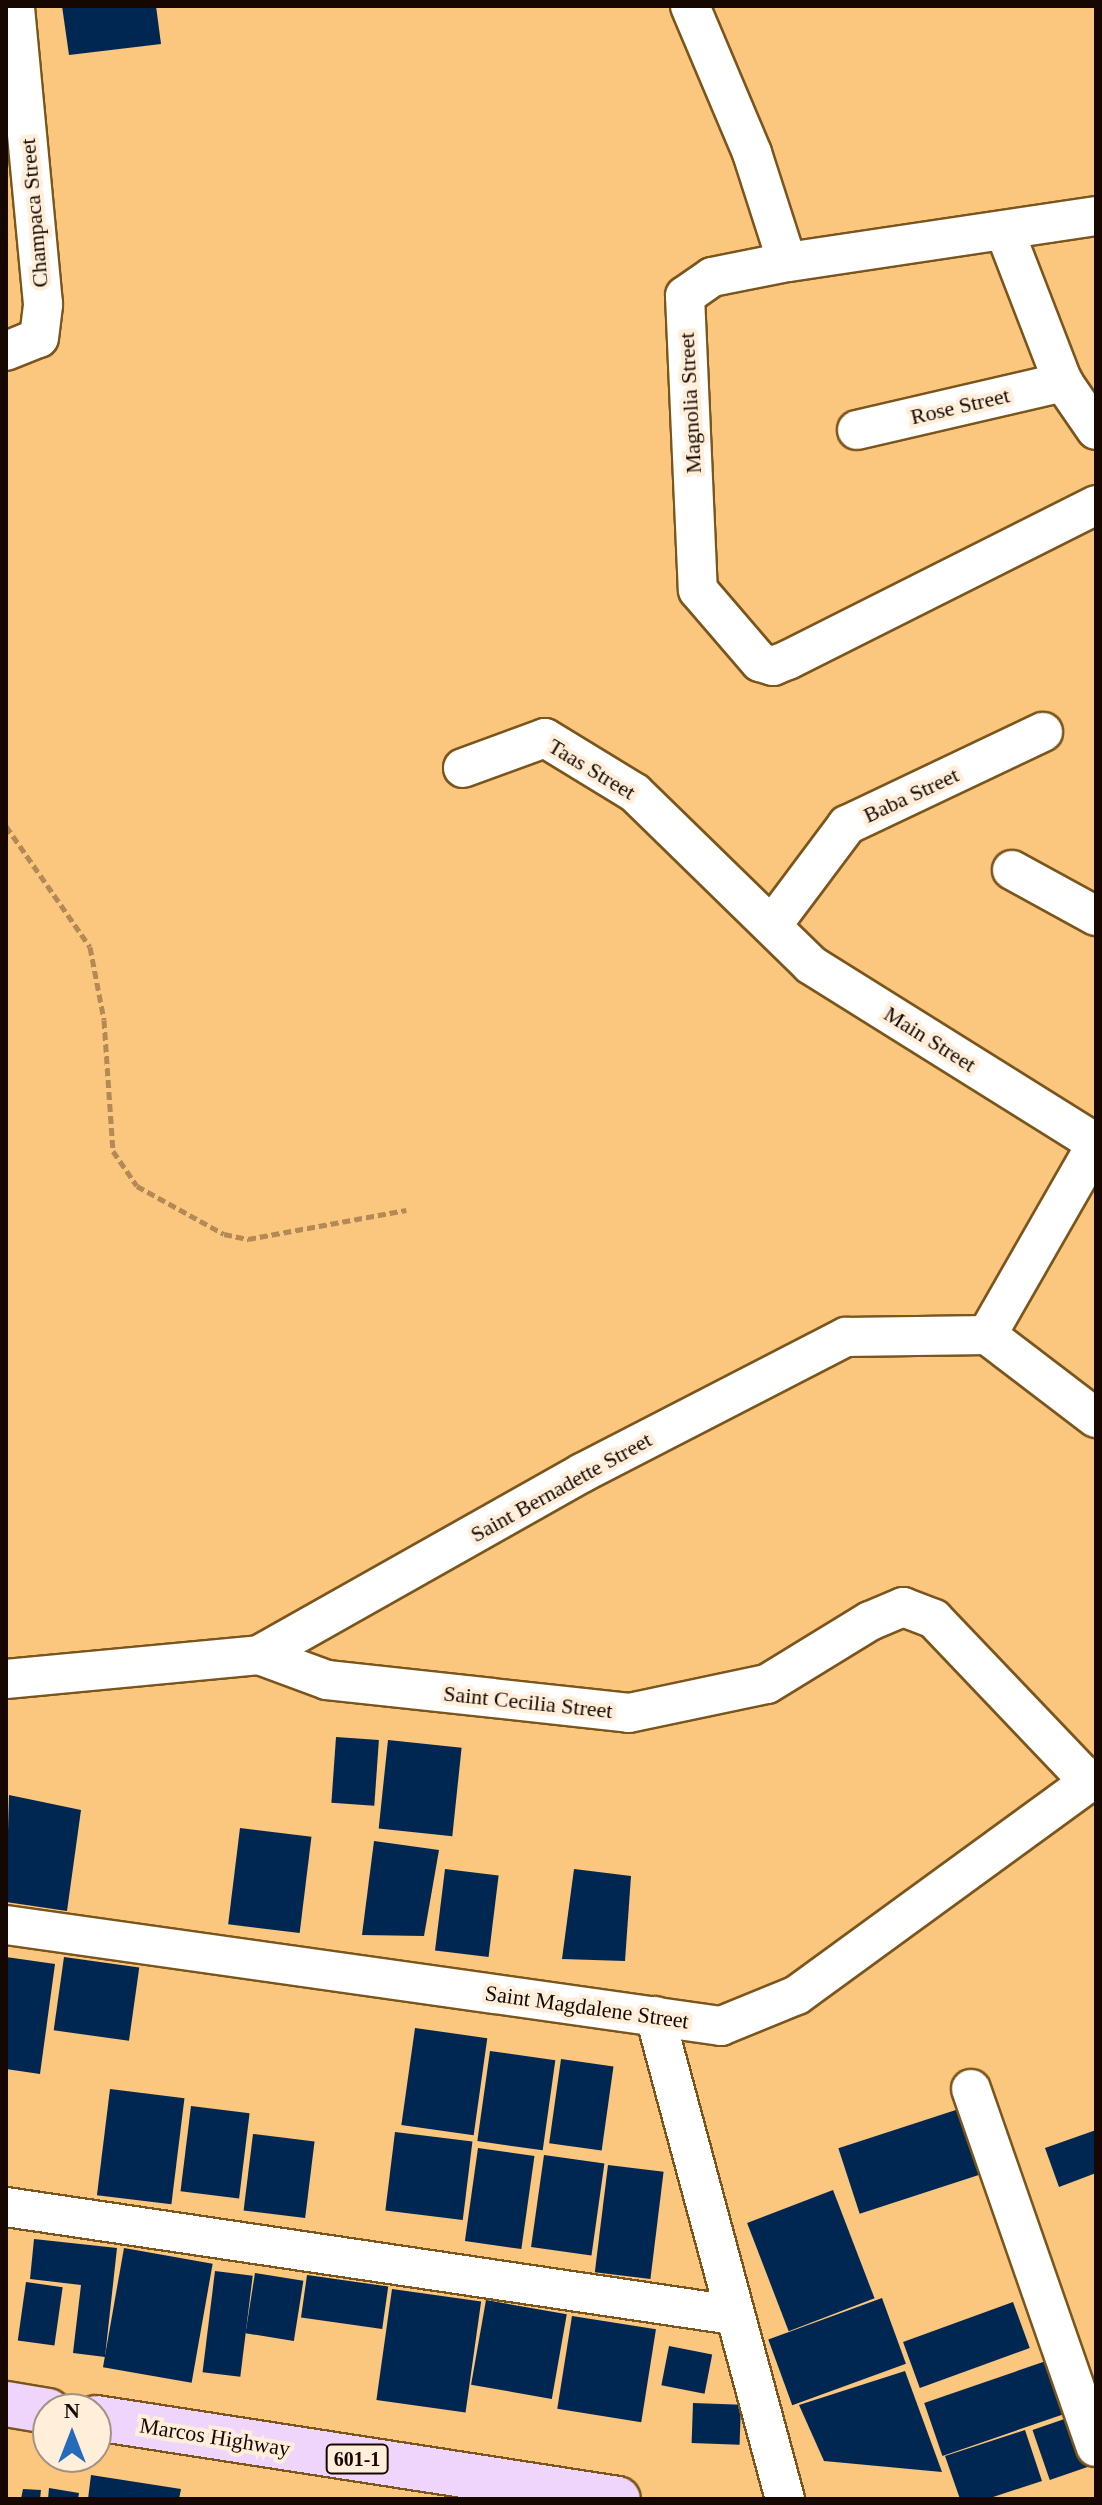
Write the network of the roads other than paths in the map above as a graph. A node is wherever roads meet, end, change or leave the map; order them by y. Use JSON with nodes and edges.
{"nodes":[{"id":1,"x":15,"y":6,"type":"edge"},
{"id":2,"x":690,"y":6,"type":"edge"},
{"id":3,"x":1096,"y":216,"type":"edge"},
{"id":4,"x":1005,"y":232,"type":"junction"},
{"id":5,"x":787,"y":262,"type":"junction"},
{"id":6,"x":6,"y":351,"type":"edge"},
{"id":7,"x":1063,"y":382,"type":"junction"},
{"id":8,"x":857,"y":430,"type":"dead end"},
{"id":9,"x":1096,"y":430,"type":"edge"},
{"id":10,"x":1096,"y":505,"type":"edge"},
{"id":11,"x":1043,"y":732,"type":"dead end"},
{"id":12,"x":463,"y":768,"type":"dead end"},
{"id":13,"x":1012,"y":870,"type":"dead end"},
{"id":14,"x":1096,"y":916,"type":"edge"},
{"id":15,"x":773,"y":924,"type":"junction"},
{"id":16,"x":1096,"y":1144,"type":"edge"},
{"id":17,"x":987,"y":1335,"type":"junction"},
{"id":18,"x":1096,"y":1418,"type":"edge"},
{"id":19,"x":259,"y":1655,"type":"junction"},
{"id":20,"x":6,"y":1679,"type":"edge"},
{"id":21,"x":1093,"y":1779,"type":"edge"},
{"id":22,"x":6,"y":1925,"type":"edge"},
{"id":23,"x":655,"y":2016,"type":"junction"},
{"id":24,"x":971,"y":2089,"type":"dead end"},
{"id":25,"x":6,"y":2207,"type":"edge"},
{"id":26,"x":733,"y":2315,"type":"junction"},
{"id":27,"x":6,"y":2404,"type":"edge"},
{"id":28,"x":32,"y":2408,"type":"edge"},
{"id":29,"x":112,"y":2420,"type":"edge"},
{"id":30,"x":1096,"y":2447,"type":"edge"},
{"id":31,"x":618,"y":2499,"type":"edge"},
{"id":32,"x":785,"y":2499,"type":"edge"}],
"edges":[{"from":1,"to":6,"type":"street","name":"Champaca Street"},
{"from":2,"to":5,"type":"street"},
{"from":3,"to":4,"type":"street","name":"Magnolia Street"},
{"from":4,"to":5,"type":"street","name":"Magnolia Street"},
{"from":4,"to":7,"type":"street"},
{"from":5,"to":10,"type":"street","name":"Magnolia Street"},
{"from":7,"to":8,"type":"street","name":"Rose Street"},
{"from":7,"to":9,"type":"street"},
{"from":11,"to":15,"type":"street","name":"Baba Street"},
{"from":12,"to":15,"type":"street","name":"Taas Street"},
{"from":13,"to":14,"type":"street"},
{"from":15,"to":16,"type":"street","name":"Main Street"},
{"from":16,"to":17,"type":"street","name":"Main Street"},
{"from":17,"to":18,"type":"street"},
{"from":17,"to":19,"type":"street","name":"Saint Bernadette Street"},
{"from":19,"to":20,"type":"street","name":"Saint Bernadette Street"},
{"from":19,"to":21,"type":"street","name":"Saint Cecilia Street"},
{"from":21,"to":23,"type":"street","name":"Saint Magdalene Street"},
{"from":22,"to":23,"type":"street","name":"Saint Magdalene Street"},
{"from":23,"to":26,"type":"street"},
{"from":24,"to":30,"type":"street"},
{"from":25,"to":26,"type":"street"},
{"from":26,"to":32,"type":"street"},
{"from":27,"to":28,"type":"main road"},
{"from":29,"to":31,"type":"main road","name":"Marcos Highway","number":"601-1"}]}
